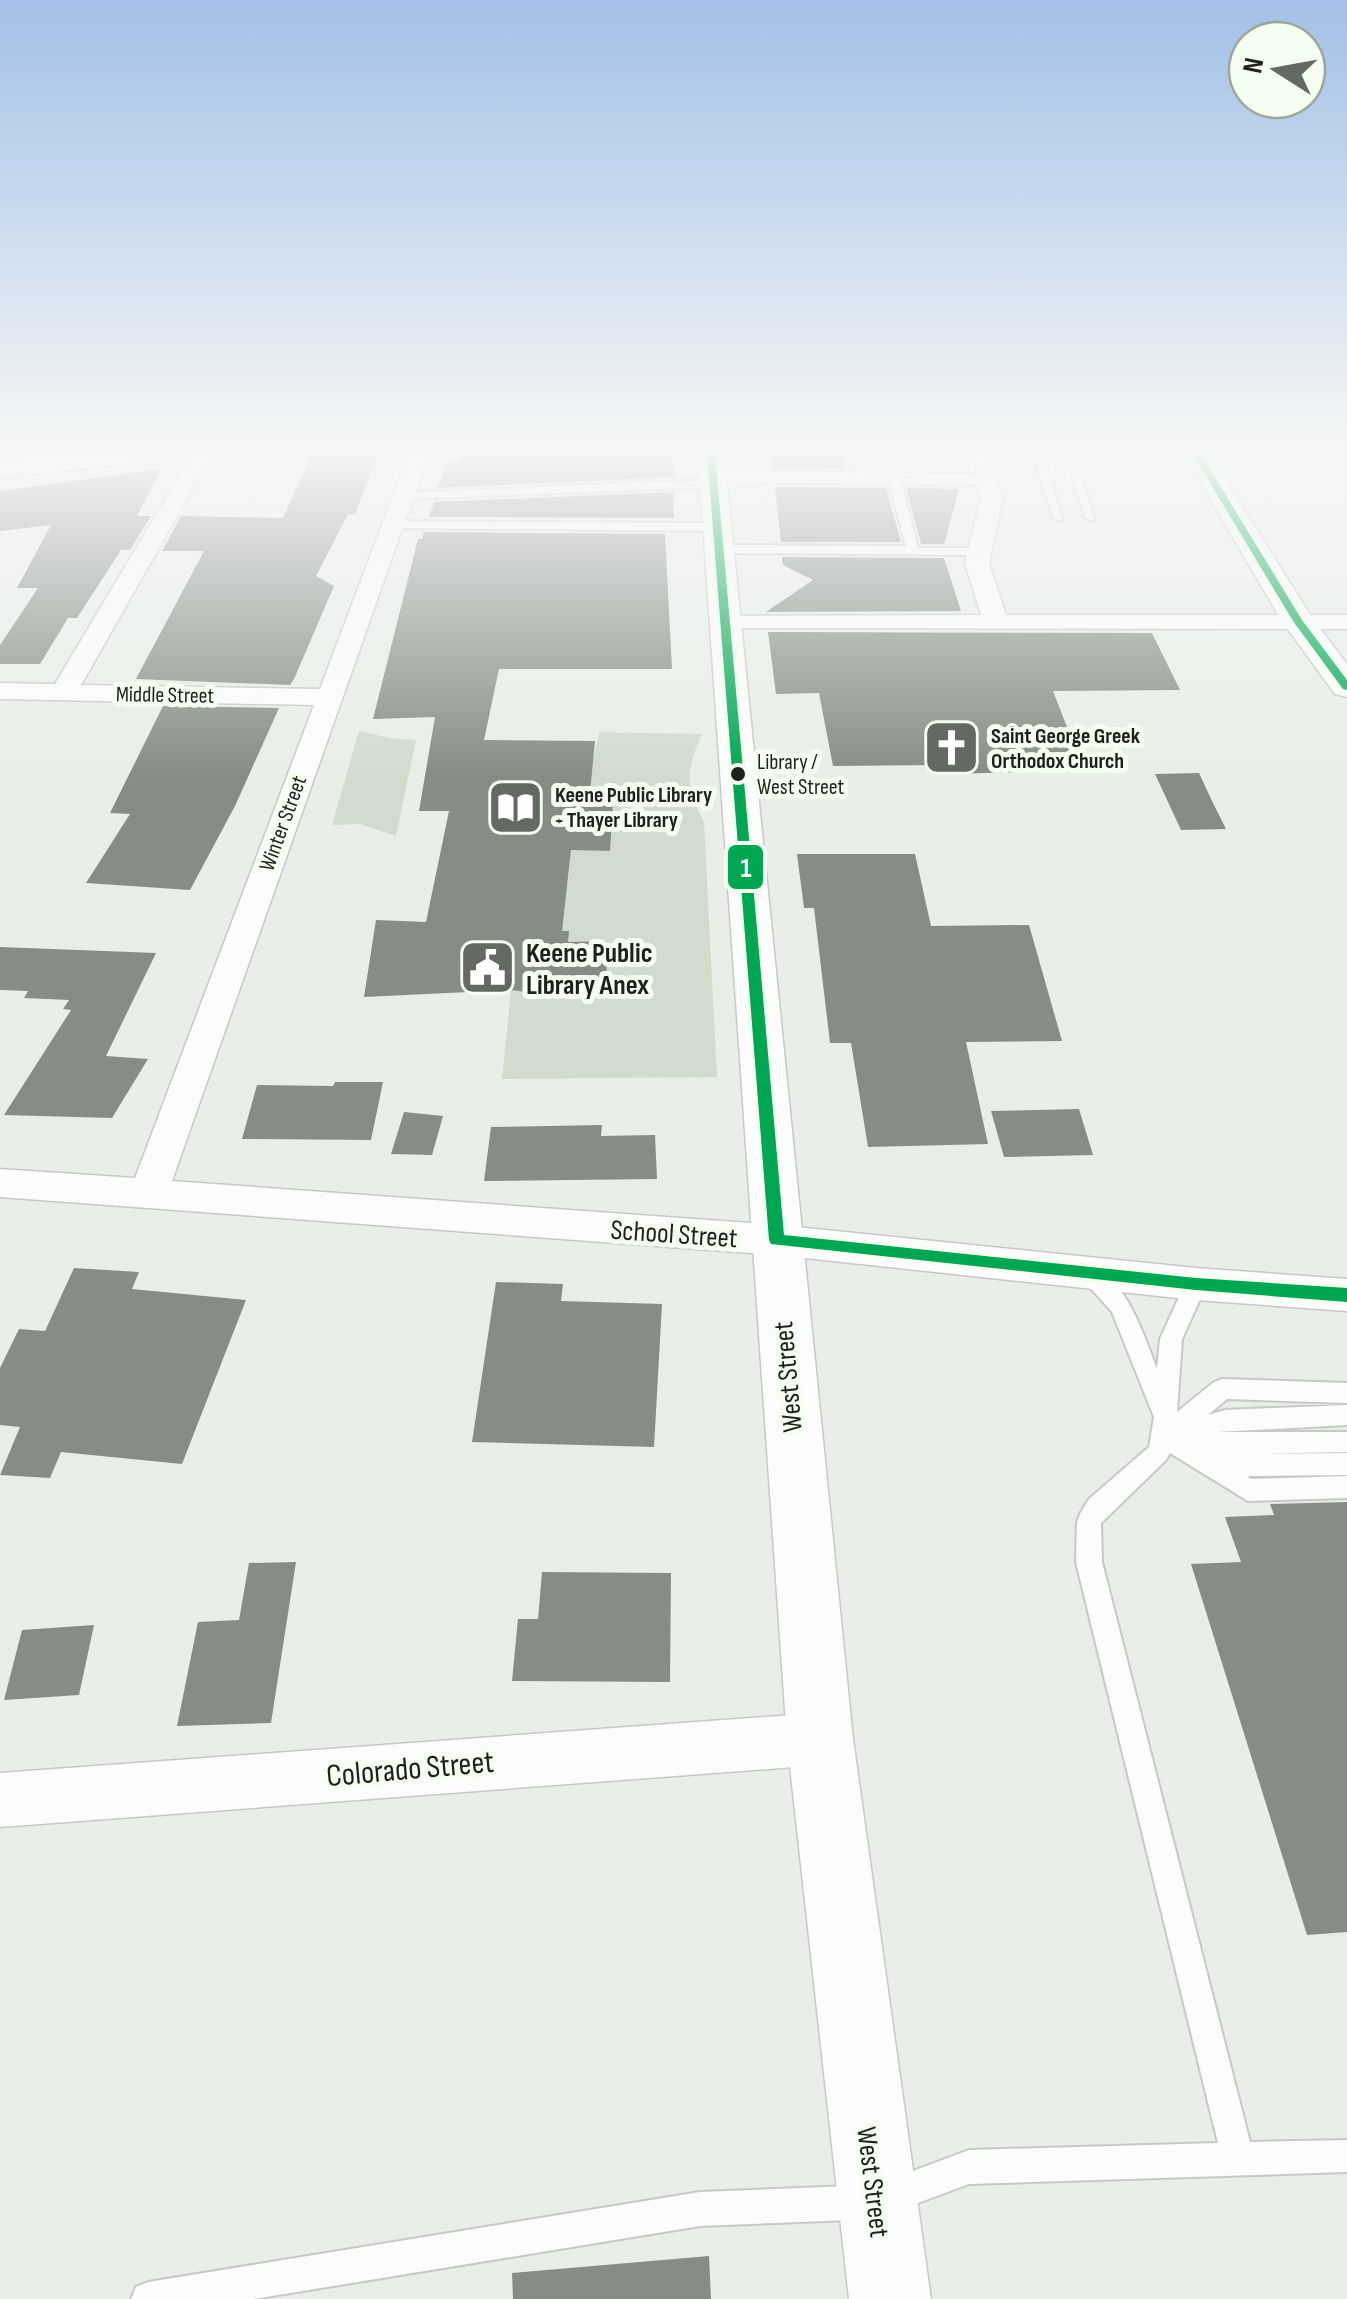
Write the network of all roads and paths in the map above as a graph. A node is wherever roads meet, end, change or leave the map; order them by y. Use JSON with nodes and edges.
{"nodes":[{"id":1,"x":140,"y":560,"type":"edge"},
{"id":2,"x":379,"y":560,"type":"edge"},
{"id":3,"x":721,"y":560,"type":"edge"},
{"id":4,"x":976,"y":560,"type":"edge"},
{"id":5,"x":1261,"y":560,"type":"edge"},
{"id":6,"x":728,"y":622,"type":"junction"},
{"id":7,"x":996,"y":622,"type":"junction"},
{"id":8,"x":1298,"y":622,"type":"junction"},
{"id":9,"x":1347,"y":622,"type":"edge"},
{"id":10,"x":1347,"y":688,"type":"edge"},
{"id":11,"x":0,"y":691,"type":"edge"},
{"id":12,"x":62,"y":692,"type":"junction"},
{"id":13,"x":330,"y":697,"type":"junction"},
{"id":14,"x":0,"y":1183,"type":"edge"},
{"id":15,"x":148,"y":1194,"type":"junction"},
{"id":16,"x":776,"y":1240,"type":"junction"},
{"id":17,"x":1088,"y":1273,"type":"junction"},
{"id":18,"x":1196,"y":1284,"type":"junction"},
{"id":19,"x":1347,"y":1295,"type":"edge"},
{"id":20,"x":1347,"y":1393,"type":"edge"},
{"id":21,"x":1347,"y":1415,"type":"edge"},
{"id":22,"x":1165,"y":1428,"type":"junction"},
{"id":23,"x":1347,"y":1442,"type":"edge"},
{"id":24,"x":1347,"y":1464,"type":"edge"},
{"id":25,"x":1347,"y":1487,"type":"edge"},
{"id":26,"x":820,"y":1738,"type":"junction"},
{"id":27,"x":0,"y":1800,"type":"edge"},
{"id":28,"x":1347,"y":2156,"type":"edge"},
{"id":29,"x":1238,"y":2159,"type":"junction"},
{"id":30,"x":876,"y":2202,"type":"junction"},
{"id":31,"x":148,"y":2299,"type":"edge"},
{"id":32,"x":890,"y":2299,"type":"edge"}],
"edges":[{"from":1,"to":12,"type":"street"},
{"from":2,"to":13,"type":"street","name":"Winter Street"},
{"from":3,"to":6,"type":"street","name":"West Street"},
{"from":4,"to":7,"type":"street"},
{"from":5,"to":8,"type":"street"},
{"from":6,"to":7,"type":"street"},
{"from":6,"to":16,"type":"street","name":"West Street"},
{"from":7,"to":8,"type":"street"},
{"from":8,"to":9,"type":"street"},
{"from":8,"to":10,"type":"street"},
{"from":11,"to":12,"type":"street","name":"Middle Street"},
{"from":12,"to":13,"type":"street","name":"Middle Street"},
{"from":13,"to":15,"type":"street","name":"Winter Street"},
{"from":14,"to":15,"type":"street","name":"School Street"},
{"from":15,"to":16,"type":"street","name":"School Street"},
{"from":16,"to":17,"type":"street","name":"School Street"},
{"from":16,"to":26,"type":"street","name":"West Street"},
{"from":17,"to":18,"type":"street","name":"School Street"},
{"from":17,"to":22,"type":"lane"},
{"from":18,"to":19,"type":"street","name":"School Street"},
{"from":18,"to":22,"type":"lane"},
{"from":20,"to":22,"type":"lane"},
{"from":21,"to":22,"type":"lane"},
{"from":22,"to":23,"type":"lane"},
{"from":22,"to":24,"type":"lane"},
{"from":22,"to":25,"type":"lane"},
{"from":22,"to":29,"type":"lane"},
{"from":26,"to":27,"type":"street","name":"Colorado Street"},
{"from":26,"to":30,"type":"street","name":"West Street"},
{"from":28,"to":29,"type":"lane"},
{"from":29,"to":30,"type":"lane"},
{"from":30,"to":31,"type":"lane"},
{"from":30,"to":32,"type":"street","name":"West Street"}]}
